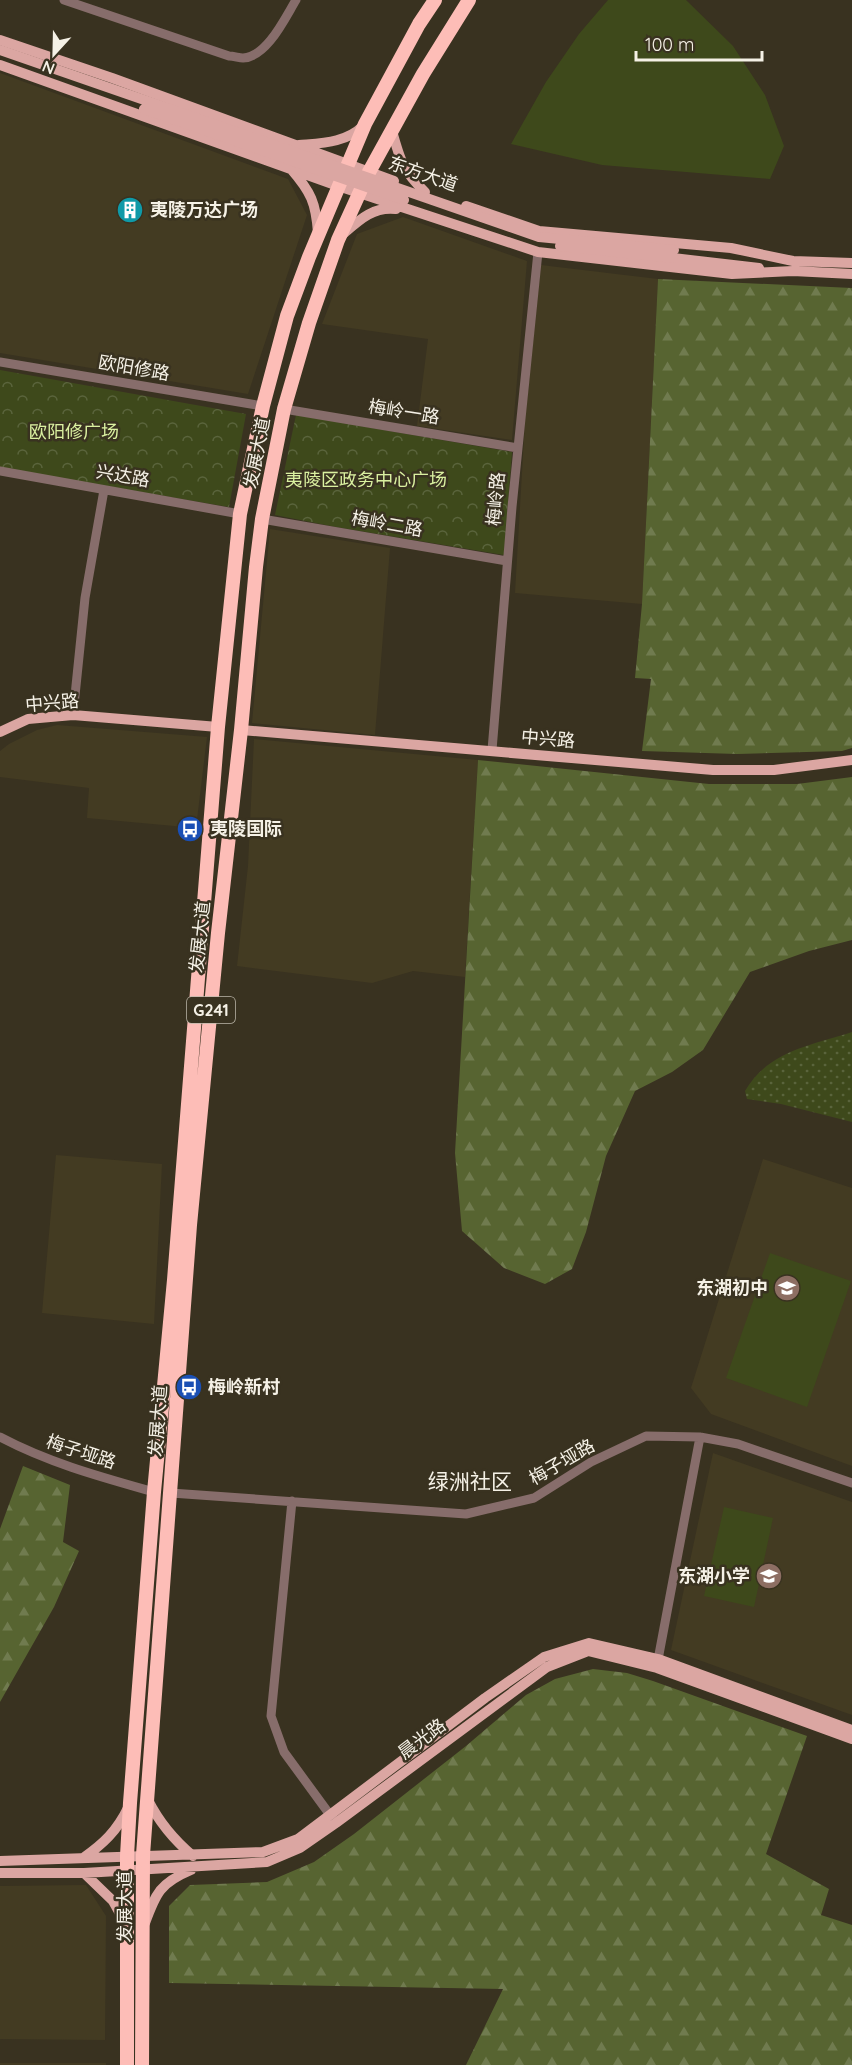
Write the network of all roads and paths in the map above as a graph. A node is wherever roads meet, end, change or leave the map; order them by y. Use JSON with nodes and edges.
{"nodes":[{"id":1,"x":64,"y":0,"type":"edge"},
{"id":2,"x":296,"y":0,"type":"edge"},
{"id":3,"x":435,"y":0,"type":"edge"},
{"id":4,"x":469,"y":0,"type":"edge"},
{"id":5,"x":0,"y":40,"type":"edge"},
{"id":6,"x":0,"y":50,"type":"edge"},
{"id":7,"x":0,"y":57,"type":"edge"},
{"id":8,"x":0,"y":65,"type":"edge"},
{"id":9,"x":365,"y":124,"type":"junction"},
{"id":10,"x":392,"y":131,"type":"junction"},
{"id":11,"x":296,"y":145,"type":"junction"},
{"id":12,"x":347,"y":164,"type":"junction"},
{"id":13,"x":291,"y":169,"type":"junction"},
{"id":14,"x":369,"y":172,"type":"junction"},
{"id":15,"x":338,"y":186,"type":"junction"},
{"id":16,"x":425,"y":192,"type":"junction"},
{"id":17,"x":360,"y":193,"type":"junction"},
{"id":18,"x":412,"y":210,"type":"junction"},
{"id":19,"x":318,"y":234,"type":"junction"},
{"id":20,"x":338,"y":240,"type":"junction"},
{"id":21,"x":538,"y":252,"type":"junction"},
{"id":22,"x":852,"y":262,"type":"edge"},
{"id":23,"x":793,"y":266,"type":"junction"},
{"id":24,"x":852,"y":274,"type":"edge"},
{"id":25,"x":0,"y":362,"type":"edge"},
{"id":26,"x":263,"y":406,"type":"junction"},
{"id":27,"x":284,"y":409,"type":"junction"},
{"id":28,"x":518,"y":447,"type":"junction"},
{"id":29,"x":0,"y":471,"type":"edge"},
{"id":30,"x":104,"y":490,"type":"junction"},
{"id":31,"x":240,"y":514,"type":"junction"},
{"id":32,"x":262,"y":519,"type":"junction"},
{"id":33,"x":507,"y":561,"type":"junction"},
{"id":34,"x":73,"y":715,"type":"junction"},
{"id":35,"x":218,"y":727,"type":"junction"},
{"id":36,"x":241,"y":730,"type":"junction"},
{"id":37,"x":0,"y":732,"type":"edge"},
{"id":38,"x":492,"y":750,"type":"junction"},
{"id":39,"x":852,"y":760,"type":"edge"},
{"id":40,"x":0,"y":1437,"type":"edge"},
{"id":41,"x":700,"y":1437,"type":"junction"},
{"id":42,"x":852,"y":1483,"type":"edge"},
{"id":43,"x":154,"y":1491,"type":"junction"},
{"id":44,"x":171,"y":1493,"type":"junction"},
{"id":45,"x":292,"y":1502,"type":"junction"},
{"id":46,"x":657,"y":1664,"type":"junction"},
{"id":47,"x":852,"y":1730,"type":"edge"},
{"id":48,"x":852,"y":1739,"type":"edge"},
{"id":49,"x":148,"y":1800,"type":"junction"},
{"id":50,"x":130,"y":1803,"type":"junction"},
{"id":51,"x":333,"y":1819,"type":"junction"},
{"id":52,"x":143,"y":1855,"type":"junction"},
{"id":53,"x":193,"y":1856,"type":"junction"},
{"id":54,"x":82,"y":1858,"type":"junction"},
{"id":55,"x":0,"y":1861,"type":"edge"},
{"id":56,"x":127,"y":1863,"type":"junction"},
{"id":57,"x":200,"y":1867,"type":"junction"},
{"id":58,"x":144,"y":1870,"type":"junction"},
{"id":59,"x":0,"y":1873,"type":"edge"},
{"id":60,"x":84,"y":1873,"type":"junction"},
{"id":61,"x":128,"y":1929,"type":"junction"},
{"id":62,"x":143,"y":1929,"type":"junction"},
{"id":63,"x":128,"y":2065,"type":"edge"},
{"id":64,"x":142,"y":2065,"type":"edge"}],
"edges":[{"from":1,"to":2,"type":"street"},
{"from":3,"to":9,"type":"highway","name":"发展大道","number":"G241"},
{"from":4,"to":10,"type":"highway","name":"发展大道","number":"G241"},
{"from":5,"to":11,"type":"main road","name":"东方大道"},
{"from":6,"to":23,"type":"main road","bridge":true},
{"from":7,"to":23,"type":"main road","bridge":true},
{"from":8,"to":13,"type":"main road","name":"东方大道"},
{"from":9,"to":11,"type":"main road"},
{"from":9,"to":12,"type":"highway","name":"发展大道","number":"G241"},
{"from":10,"to":14,"type":"highway","name":"发展大道","number":"G241"},
{"from":10,"to":16,"type":"main road"},
{"from":11,"to":12,"type":"main road","name":"东方大道"},
{"from":12,"to":14,"type":"main road","name":"东方大道"},
{"from":12,"to":15,"type":"highway","name":"发展大道","number":"G241"},
{"from":13,"to":15,"type":"main road","name":"东方大道"},
{"from":13,"to":19,"type":"main road"},
{"from":14,"to":16,"type":"main road","name":"东方大道"},
{"from":14,"to":17,"type":"highway","name":"发展大道","number":"G241"},
{"from":15,"to":17,"type":"main road","name":"东方大道"},
{"from":15,"to":19,"type":"highway","name":"发展大道","number":"G241"},
{"from":16,"to":23,"type":"main road","name":"东方大道"},
{"from":17,"to":18,"type":"main road","name":"东方大道"},
{"from":17,"to":20,"type":"highway","name":"发展大道","number":"G241"},
{"from":18,"to":20,"type":"main road"},
{"from":18,"to":21,"type":"main road","name":"东方大道"},
{"from":19,"to":26,"type":"highway","name":"发展大道","number":"G241"},
{"from":20,"to":27,"type":"highway","name":"发展大道","number":"G241"},
{"from":21,"to":23,"type":"main road","name":"东方大道"},
{"from":21,"to":28,"type":"street","name":"梅岭路"},
{"from":22,"to":23,"type":"main road","name":"东方大道"},
{"from":23,"to":24,"type":"main road","name":"东方大道"},
{"from":25,"to":26,"type":"street","name":"欧阳修路"},
{"from":26,"to":31,"type":"highway","name":"发展大道","number":"G241"},
{"from":27,"to":28,"type":"street","name":"梅岭一路"},
{"from":27,"to":32,"type":"highway","name":"发展大道","number":"G241"},
{"from":28,"to":33,"type":"street","name":"梅岭路"},
{"from":29,"to":30,"type":"street","name":"兴达路"},
{"from":30,"to":31,"type":"street","name":"兴达路"},
{"from":30,"to":34,"type":"street"},
{"from":31,"to":35,"type":"highway","name":"发展大道","number":"G241"},
{"from":32,"to":33,"type":"street","name":"梅岭二路"},
{"from":32,"to":36,"type":"highway","name":"发展大道","number":"G241"},
{"from":33,"to":38,"type":"street","name":"梅岭路"},
{"from":34,"to":35,"type":"main road","name":"中兴路"},
{"from":34,"to":37,"type":"main road","name":"中兴路"},
{"from":35,"to":43,"type":"highway","name":"发展大道","number":"G241"},
{"from":36,"to":38,"type":"main road","name":"中兴路"},
{"from":36,"to":44,"type":"highway","name":"发展大道","number":"G241"},
{"from":38,"to":39,"type":"main road","name":"中兴路"},
{"from":40,"to":43,"type":"street","name":"梅子垭路"},
{"from":41,"to":42,"type":"street","name":"梅子垭路"},
{"from":41,"to":45,"type":"street","name":"梅子垭路"},
{"from":41,"to":46,"type":"street"},
{"from":43,"to":50,"type":"highway","name":"发展大道","number":"G241"},
{"from":44,"to":45,"type":"street","name":"梅子垭路"},
{"from":44,"to":49,"type":"highway","name":"发展大道","number":"G241"},
{"from":45,"to":51,"type":"street"},
{"from":46,"to":47,"type":"main road","name":"晨光路"},
{"from":46,"to":48,"type":"main road","name":"晨光路"},
{"from":46,"to":51,"type":"main road","name":"晨光路"},
{"from":49,"to":52,"type":"highway","name":"发展大道","number":"G241"},
{"from":49,"to":53,"type":"main road"},
{"from":50,"to":54,"type":"main road"},
{"from":50,"to":56,"type":"highway","name":"发展大道","number":"G241"},
{"from":51,"to":53,"type":"main road","name":"晨光路"},
{"from":51,"to":57,"type":"main road","name":"晨光路"},
{"from":52,"to":53,"type":"main road","name":"晨光路"},
{"from":52,"to":56,"type":"main road","name":"晨光路"},
{"from":52,"to":58,"type":"highway","name":"发展大道","number":"G241"},
{"from":54,"to":55,"type":"main road","name":"晨光路"},
{"from":54,"to":56,"type":"main road","name":"晨光路"},
{"from":56,"to":58,"type":"main road","name":"晨光路"},
{"from":56,"to":60,"type":"main road","name":"晨光路"},
{"from":56,"to":61,"type":"highway","name":"发展大道","number":"G241"},
{"from":57,"to":58,"type":"main road","name":"晨光路"},
{"from":57,"to":62,"type":"main road"},
{"from":58,"to":62,"type":"highway","name":"发展大道","number":"G241"},
{"from":59,"to":60,"type":"main road","name":"晨光路"},
{"from":60,"to":61,"type":"main road"},
{"from":61,"to":63,"type":"highway","name":"发展大道","number":"G241"},
{"from":62,"to":64,"type":"highway","name":"发展大道","number":"G241"}]}
